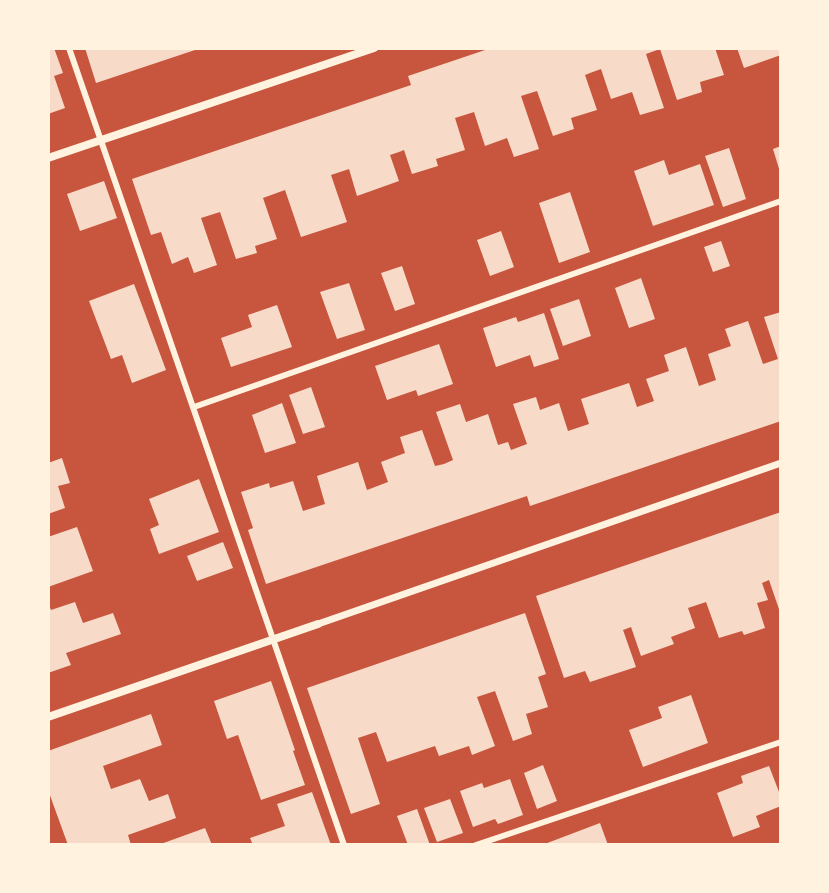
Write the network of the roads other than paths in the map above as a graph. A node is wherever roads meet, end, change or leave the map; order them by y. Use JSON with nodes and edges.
{"nodes":[{"id":1,"x":69,"y":48,"type":"edge"},
{"id":2,"x":374,"y":48,"type":"edge"},
{"id":3,"x":100,"y":140,"type":"junction"},
{"id":4,"x":48,"y":158,"type":"edge"},
{"id":5,"x":781,"y":201,"type":"edge"},
{"id":6,"x":194,"y":407,"type":"junction"},
{"id":7,"x":781,"y":463,"type":"edge"},
{"id":8,"x":318,"y":624,"type":"joint"},
{"id":9,"x":272,"y":639,"type":"junction"},
{"id":10,"x":48,"y":717,"type":"edge"},
{"id":11,"x":781,"y":742,"type":"edge"},
{"id":12,"x":344,"y":845,"type":"edge"},
{"id":13,"x":476,"y":845,"type":"edge"}],
"edges":[{"from":1,"to":3,"type":"lane"},
{"from":2,"to":3,"type":"street"},
{"from":3,"to":4,"type":"street"},
{"from":3,"to":6,"type":"lane"},
{"from":5,"to":6,"type":"lane"},
{"from":6,"to":9,"type":"lane"},
{"from":7,"to":8,"type":"street"},
{"from":8,"to":9,"type":"street"},
{"from":9,"to":10,"type":"street"},
{"from":9,"to":12,"type":"lane"},
{"from":11,"to":13,"type":"lane"}]}
